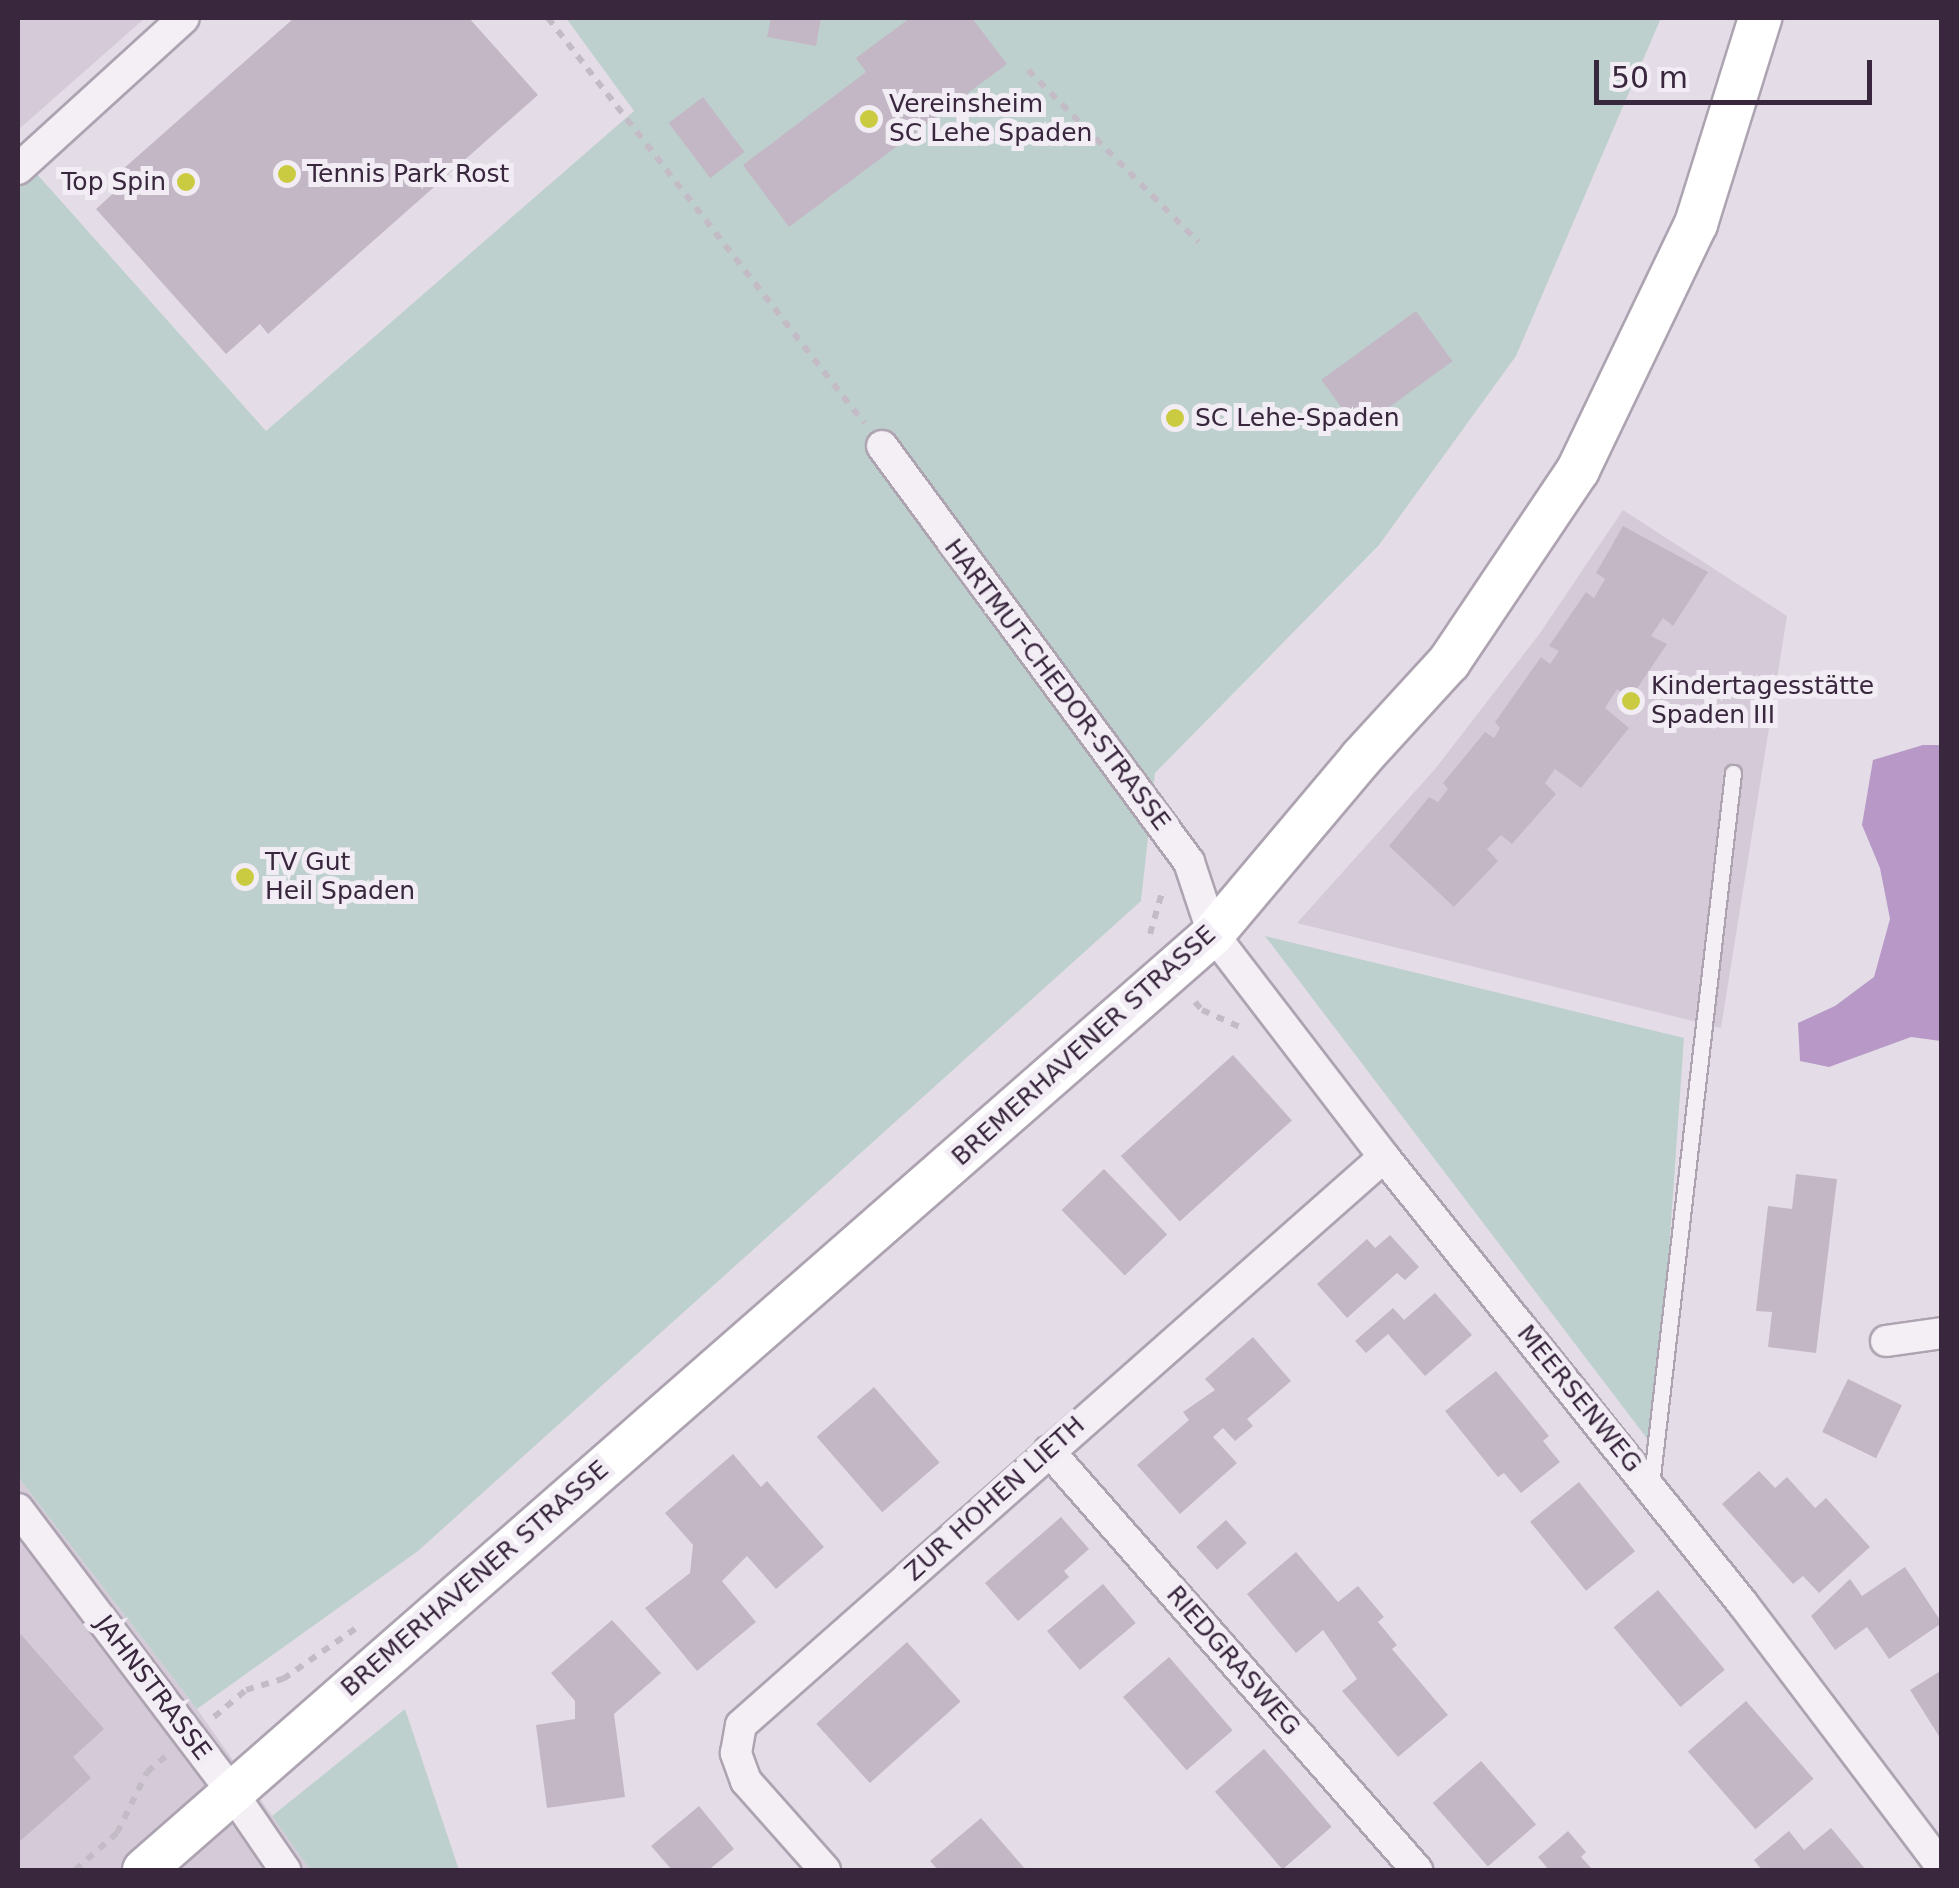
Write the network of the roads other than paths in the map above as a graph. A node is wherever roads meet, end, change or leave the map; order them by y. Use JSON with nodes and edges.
{"nodes":[{"id":1,"x":184,"y":18,"type":"edge"},
{"id":2,"x":1760,"y":18,"type":"edge"},
{"id":3,"x":18,"y":169,"type":"edge"},
{"id":4,"x":882,"y":446,"type":"road end"},
{"id":5,"x":1733,"y":773,"type":"dead end"},
{"id":6,"x":1213,"y":934,"type":"junction"},
{"id":7,"x":1384,"y":1157,"type":"junction"},
{"id":8,"x":1942,"y":1332,"type":"edge"},
{"id":9,"x":1886,"y":1341,"type":"dead end"},
{"id":10,"x":1049,"y":1451,"type":"junction"},
{"id":11,"x":1651,"y":1489,"type":"junction"},
{"id":12,"x":18,"y":1509,"type":"edge"},
{"id":13,"x":231,"y":1791,"type":"junction"},
{"id":14,"x":1942,"y":1867,"type":"edge"},
{"id":15,"x":144,"y":1870,"type":"edge"},
{"id":16,"x":285,"y":1870,"type":"edge"},
{"id":17,"x":824,"y":1870,"type":"edge"},
{"id":18,"x":1417,"y":1870,"type":"edge"}],
"edges":[{"from":1,"to":3,"type":"street"},
{"from":2,"to":6,"type":"street","name":"BREMERHAVENER STRASSE"},
{"from":4,"to":6,"type":"street","name":"HARTMUT-CHEDOR-STRASSE"},
{"from":5,"to":11,"type":"lane"},
{"from":6,"to":7,"type":"street","name":"MEERSENWEG"},
{"from":6,"to":13,"type":"street","name":"BREMERHAVENER STRASSE"},
{"from":7,"to":10,"type":"street","name":"ZUR HOHEN LIETH"},
{"from":7,"to":11,"type":"street","name":"MEERSENWEG"},
{"from":8,"to":9,"type":"street"},
{"from":10,"to":17,"type":"street","name":"ZUR HOHEN LIETH"},
{"from":10,"to":18,"type":"street","name":"RIEDGRASWEG"},
{"from":11,"to":14,"type":"street","name":"MEERSENWEG"},
{"from":12,"to":13,"type":"street","name":"JAHNSTRASSE"},
{"from":13,"to":15,"type":"street","name":"BREMERHAVENER STRASSE"},
{"from":13,"to":16,"type":"street","name":"JAHNSTRASSE"}]}
